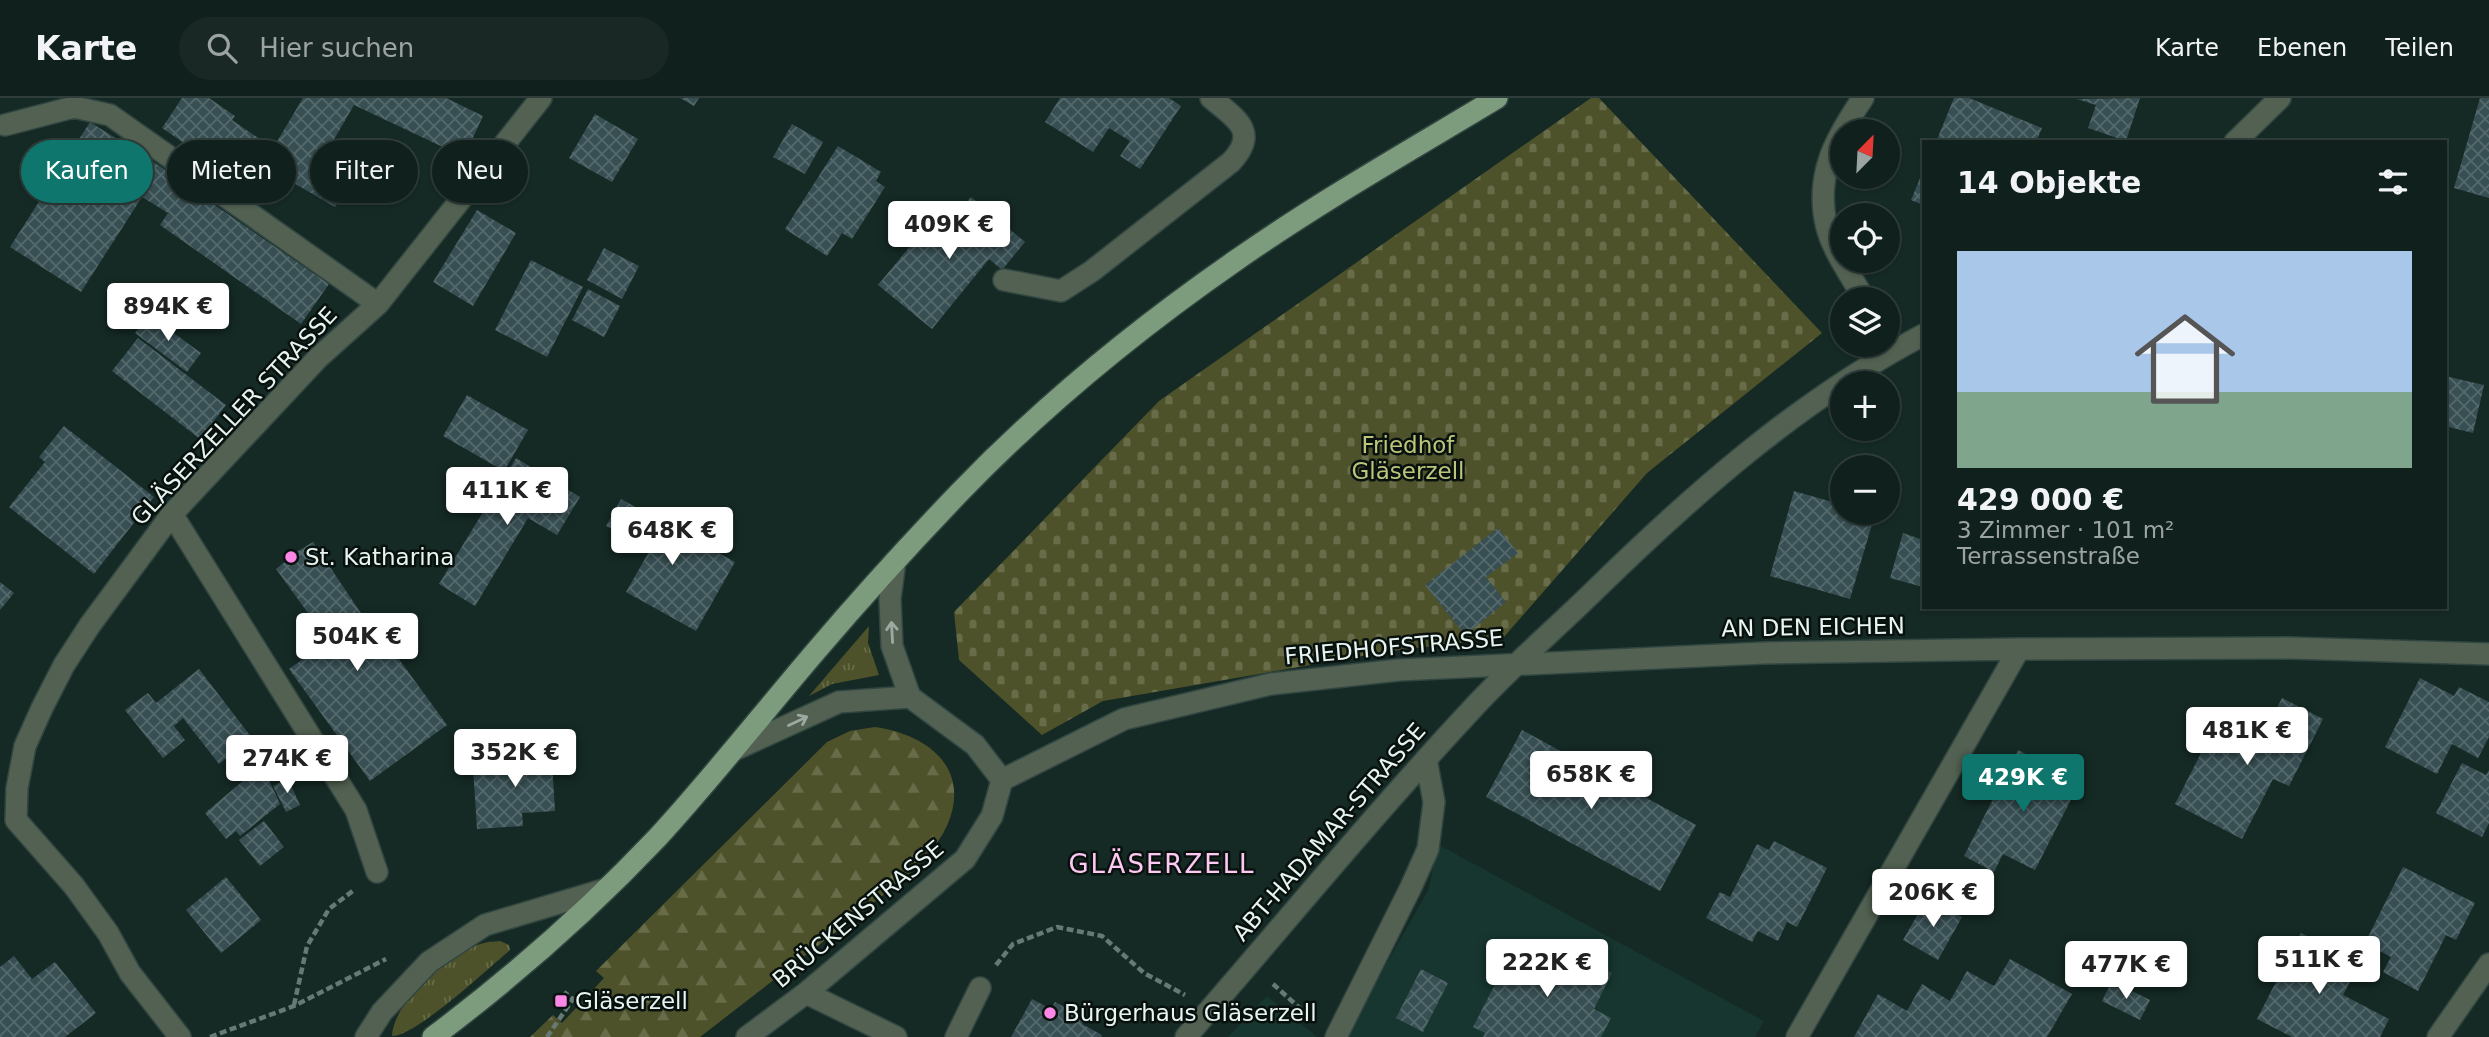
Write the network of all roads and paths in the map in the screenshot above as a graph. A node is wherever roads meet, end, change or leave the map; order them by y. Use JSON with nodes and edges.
{"nodes":[{"id":1,"x":541,"y":98,"type":"edge"},
{"id":2,"x":1211,"y":98,"type":"edge"},
{"id":3,"x":1497,"y":98,"type":"edge"},
{"id":4,"x":1863,"y":98,"type":"edge"},
{"id":5,"x":2280,"y":98,"type":"edge"},
{"id":6,"x":2,"y":127,"type":"edge"},
{"id":7,"x":2237,"y":140,"type":"edge"},
{"id":8,"x":1004,"y":280,"type":"dead end"},
{"id":9,"x":1857,"y":287,"type":"edge"},
{"id":10,"x":378,"y":304,"type":"junction"},
{"id":11,"x":1922,"y":335,"type":"edge"},
{"id":12,"x":1900,"y":342,"type":"edge"},
{"id":13,"x":1875,"y":357,"type":"edge"},
{"id":14,"x":172,"y":514,"type":"junction"},
{"id":15,"x":895,"y":561,"type":"junction"},
{"id":16,"x":2020,"y":649,"type":"junction"},
{"id":17,"x":2489,"y":654,"type":"edge"},
{"id":18,"x":1516,"y":664,"type":"junction"},
{"id":19,"x":909,"y":697,"type":"junction"},
{"id":20,"x":736,"y":749,"type":"junction"},
{"id":21,"x":1426,"y":759,"type":"junction"},
{"id":22,"x":1002,"y":780,"type":"junction"},
{"id":23,"x":8,"y":785,"type":"edge"},
{"id":24,"x":8,"y":825,"type":"edge"},
{"id":25,"x":377,"y":872,"type":"joint"},
{"id":26,"x":606,"y":889,"type":"junction"},
{"id":27,"x":393,"y":956,"type":"dead end"},
{"id":28,"x":2489,"y":964,"type":"edge"},
{"id":29,"x":980,"y":988,"type":"joint"},
{"id":30,"x":1281,"y":989,"type":"dead end"},
{"id":31,"x":564,"y":992,"type":"dead end"},
{"id":32,"x":806,"y":993,"type":"junction"},
{"id":33,"x":294,"y":1006,"type":"junction"},
{"id":34,"x":1210,"y":1009,"type":"junction"},
{"id":35,"x":1303,"y":1011,"type":"dead end"},
{"id":36,"x":855,"y":1028,"type":"edge"},
{"id":37,"x":168,"y":1033,"type":"edge"},
{"id":38,"x":210,"y":1037,"type":"edge"},
{"id":39,"x":366,"y":1037,"type":"edge"},
{"id":40,"x":433,"y":1037,"type":"edge"},
{"id":41,"x":547,"y":1037,"type":"edge"},
{"id":42,"x":747,"y":1037,"type":"edge"},
{"id":43,"x":896,"y":1037,"type":"edge"},
{"id":44,"x":956,"y":1037,"type":"edge"},
{"id":45,"x":1186,"y":1037,"type":"edge"},
{"id":46,"x":1336,"y":1037,"type":"edge"},
{"id":47,"x":1797,"y":1037,"type":"edge"},
{"id":48,"x":2438,"y":1037,"type":"edge"}],
"edges":[{"from":1,"to":10,"type":"street","name":"GLÄSERZELLER STRASSE"},
{"from":2,"to":8,"type":"street"},
{"from":3,"to":15,"type":"main road"},
{"from":4,"to":9,"type":"street"},
{"from":5,"to":7,"type":"street"},
{"from":6,"to":10,"type":"street"},
{"from":10,"to":14,"type":"street","name":"GLÄSERZELLER STRASSE"},
{"from":11,"to":12,"type":"street","name":"FRIEDHOFSTRASSE"},
{"from":13,"to":18,"type":"street","name":"FRIEDHOFSTRASSE"},
{"from":14,"to":23,"type":"street","name":"GLÄSERZELLER STRASSE"},
{"from":14,"to":25,"type":"street"},
{"from":19,"to":15,"type":"street","one_way":true},
{"from":15,"to":20,"type":"main road"},
{"from":16,"to":17,"type":"street","name":"AN DEN EICHEN"},
{"from":16,"to":18,"type":"street","name":"AN DEN EICHEN"},
{"from":16,"to":47,"type":"street"},
{"from":18,"to":21,"type":"street","name":"ABT-HADAMAR-STRASSE"},
{"from":18,"to":22,"type":"street","name":"FRIEDHOFSTRASSE"},
{"from":20,"to":19,"type":"street","one_way":true},
{"from":19,"to":22,"type":"street"},
{"from":20,"to":26,"type":"main road"},
{"from":21,"to":34,"type":"street","name":"ABT-HADAMAR-STRASSE"},
{"from":21,"to":46,"type":"street"},
{"from":22,"to":32,"type":"street","name":"BRÜCKENSTRASSE"},
{"from":23,"to":24,"type":"street","name":"GLÄSERZELLER STRASSE"},
{"from":24,"to":37,"type":"street"},
{"from":25,"to":33,"type":"path"},
{"from":26,"to":39,"type":"street"},
{"from":26,"to":40,"type":"main road"},
{"from":27,"to":33,"type":"path"},
{"from":28,"to":48,"type":"street"},
{"from":29,"to":34,"type":"path"},
{"from":29,"to":44,"type":"street"},
{"from":30,"to":35,"type":"path"},
{"from":31,"to":41,"type":"path"},
{"from":32,"to":36,"type":"street"},
{"from":32,"to":42,"type":"street","name":"BRÜCKENSTRASSE"},
{"from":33,"to":38,"type":"path"},
{"from":34,"to":45,"type":"street","name":"ABT-HADAMAR-STRASSE"},
{"from":36,"to":43,"type":"street"}]}
